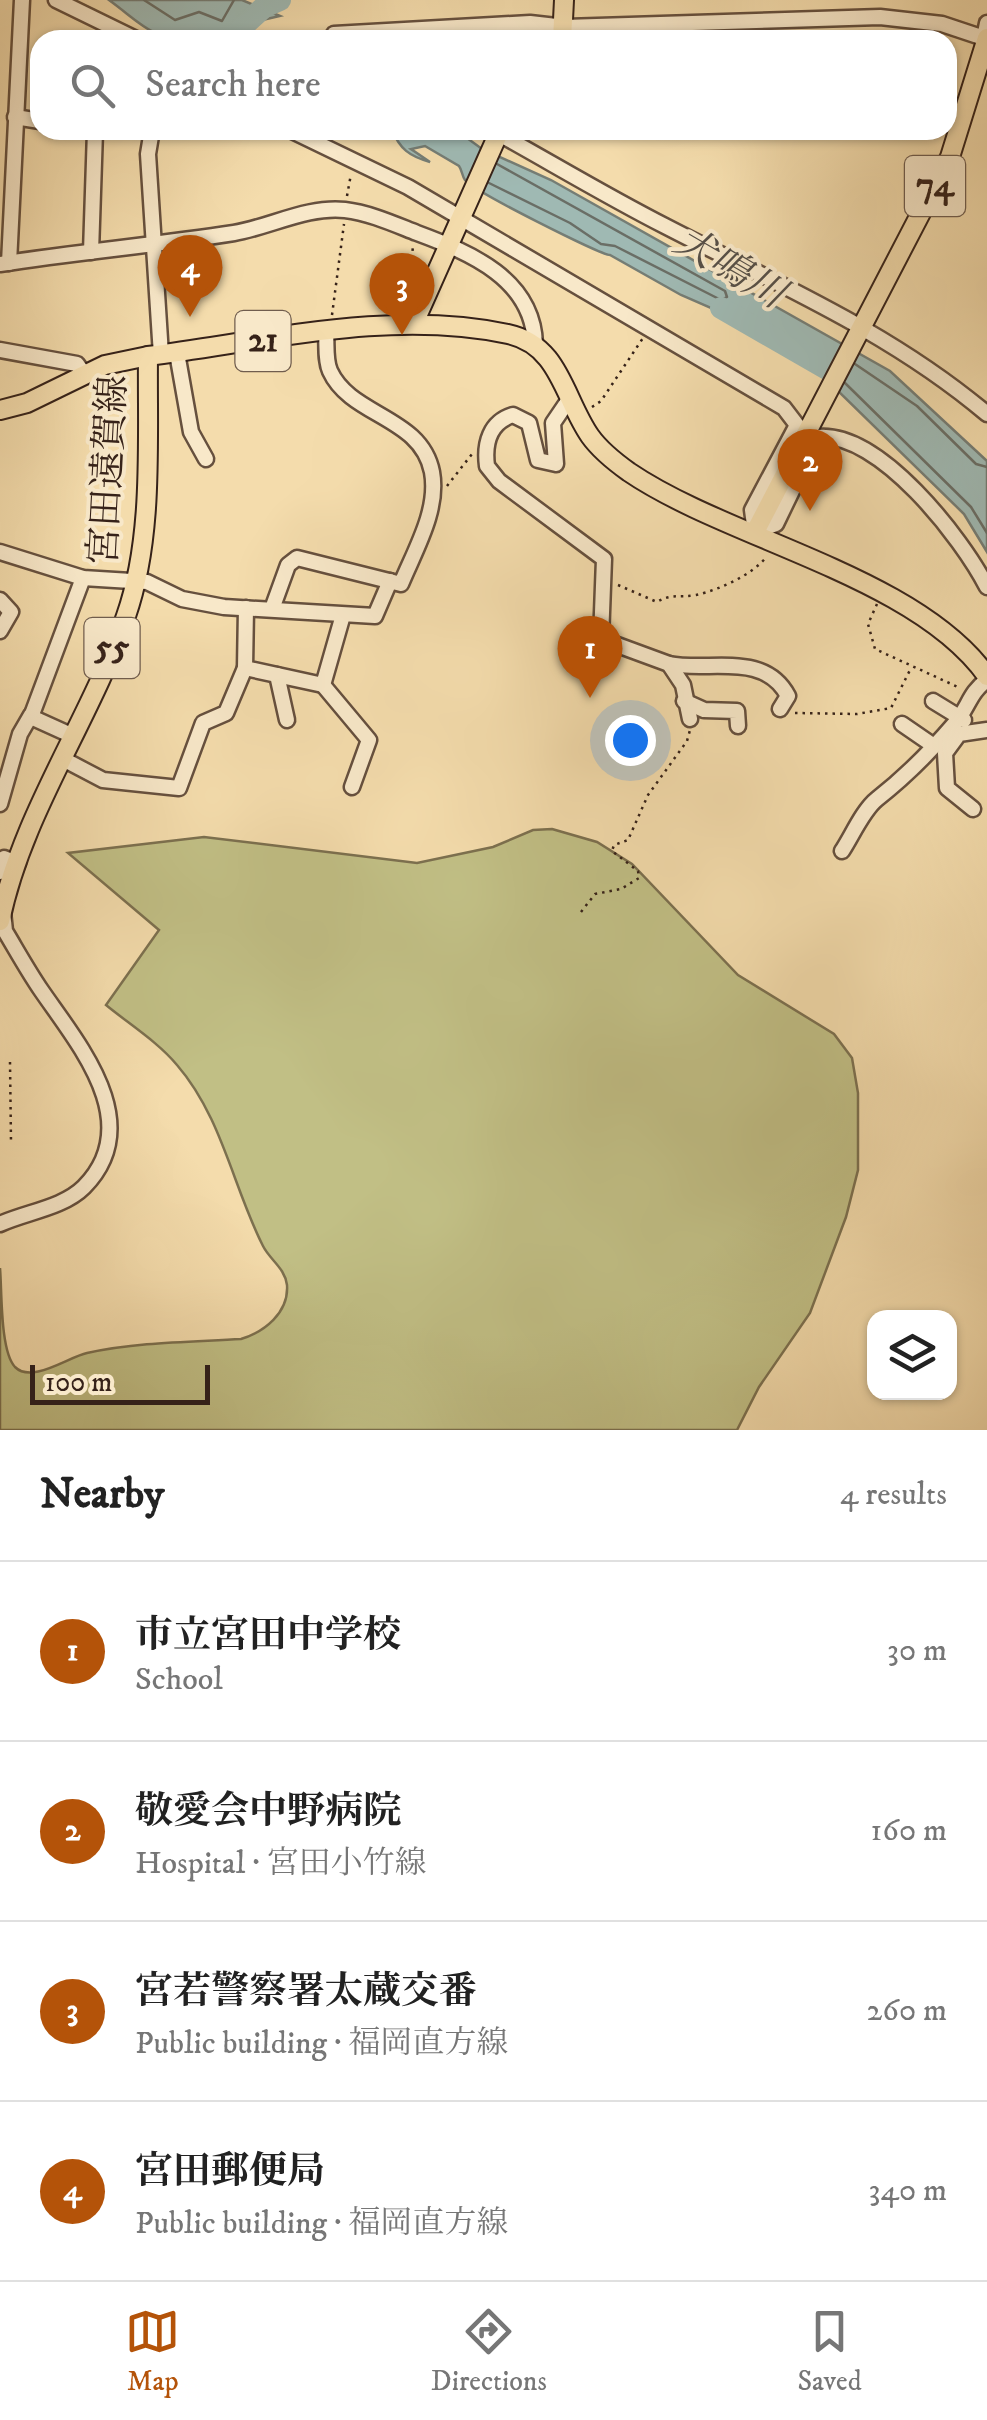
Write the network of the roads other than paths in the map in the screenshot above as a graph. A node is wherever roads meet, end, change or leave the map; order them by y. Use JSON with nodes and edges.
{"nodes":[{"id":1,"x":22,"y":0,"type":"edge"},
{"id":2,"x":56,"y":0,"type":"edge"},
{"id":3,"x":564,"y":0,"type":"edge"},
{"id":4,"x":564,"y":29,"type":"edge"},
{"id":5,"x":118,"y":30,"type":"edge"},
{"id":6,"x":405,"y":30,"type":"edge"},
{"id":7,"x":986,"y":32,"type":"edge"},
{"id":8,"x":10,"y":111,"type":"edge"},
{"id":9,"x":957,"y":133,"type":"edge"},
{"id":10,"x":96,"y":140,"type":"edge"},
{"id":11,"x":150,"y":140,"type":"edge"},
{"id":12,"x":311,"y":140,"type":"edge"},
{"id":13,"x":493,"y":140,"type":"edge"},
{"id":14,"x":513,"y":140,"type":"edge"},
{"id":15,"x":955,"y":140,"type":"edge"},
{"id":16,"x":458,"y":216,"type":"junction"},
{"id":17,"x":155,"y":244,"type":"junction"},
{"id":18,"x":446,"y":244,"type":"junction"},
{"id":19,"x":91,"y":252,"type":"junction"},
{"id":20,"x":4,"y":264,"type":"edge"},
{"id":21,"x":410,"y":324,"type":"junction"},
{"id":22,"x":863,"y":326,"type":"junction"},
{"id":23,"x":328,"y":332,"type":"junction"},
{"id":24,"x":535,"y":344,"type":"junction"},
{"id":25,"x":0,"y":350,"type":"edge"},
{"id":26,"x":162,"y":354,"type":"junction"},
{"id":27,"x":84,"y":374,"type":"junction"},
{"id":28,"x":570,"y":398,"type":"junction"},
{"id":29,"x":0,"y":410,"type":"edge"},
{"id":30,"x":987,"y":414,"type":"edge"},
{"id":31,"x":206,"y":459,"type":"dead end"},
{"id":32,"x":760,"y":524,"type":"junction"},
{"id":33,"x":0,"y":552,"type":"edge"},
{"id":34,"x":83,"y":578,"type":"junction"},
{"id":35,"x":390,"y":581,"type":"junction"},
{"id":36,"x":135,"y":582,"type":"junction"},
{"id":37,"x":987,"y":587,"type":"edge"},
{"id":38,"x":0,"y":600,"type":"edge"},
{"id":39,"x":246,"y":608,"type":"junction"},
{"id":40,"x":272,"y":609,"type":"junction"},
{"id":41,"x":342,"y":615,"type":"junction"},
{"id":42,"x":0,"y":631,"type":"edge"},
{"id":43,"x":670,"y":664,"type":"junction"},
{"id":44,"x":245,"y":668,"type":"junction"},
{"id":45,"x":277,"y":675,"type":"junction"},
{"id":46,"x":987,"y":678,"type":"edge"},
{"id":47,"x":323,"y":685,"type":"junction"},
{"id":48,"x":684,"y":701,"type":"junction"},
{"id":49,"x":933,"y":701,"type":"dead end"},
{"id":50,"x":966,"y":704,"type":"junction"},
{"id":51,"x":780,"y":710,"type":"road end"},
{"id":52,"x":32,"y":715,"type":"junction"},
{"id":53,"x":690,"y":719,"type":"road end"},
{"id":54,"x":287,"y":720,"type":"dead end"},
{"id":55,"x":902,"y":724,"type":"dead end"},
{"id":56,"x":738,"y":726,"type":"dead end"},
{"id":57,"x":980,"y":729,"type":"edge"},
{"id":58,"x":74,"y":736,"type":"junction"},
{"id":59,"x":934,"y":746,"type":"junction"},
{"id":60,"x":6,"y":757,"type":"edge"},
{"id":61,"x":64,"y":758,"type":"junction"},
{"id":62,"x":352,"y":787,"type":"dead end"},
{"id":63,"x":0,"y":804,"type":"edge"},
{"id":64,"x":972,"y":809,"type":"dead end"},
{"id":65,"x":842,"y":851,"type":"dead end"},
{"id":66,"x":18,"y":863,"type":"junction"},
{"id":67,"x":0,"y":872,"type":"edge"},
{"id":68,"x":1,"y":914,"type":"edge"},
{"id":69,"x":0,"y":1224,"type":"edge"}],
"edges":[{"from":1,"to":8,"type":"street"},
{"from":2,"to":5,"type":"street"},
{"from":3,"to":4,"type":"main road"},
{"from":4,"to":6,"type":"street"},
{"from":4,"to":7,"type":"street"},
{"from":7,"to":9,"type":"main road","number":"74"},
{"from":8,"to":20,"type":"street"},
{"from":10,"to":19,"type":"street"},
{"from":11,"to":17,"type":"street"},
{"from":12,"to":16,"type":"street"},
{"from":13,"to":16,"type":"main road"},
{"from":14,"to":22,"type":"street"},
{"from":15,"to":22,"type":"main road","number":"74"},
{"from":16,"to":18,"type":"main road"},
{"from":16,"to":32,"type":"street"},
{"from":17,"to":18,"type":"street"},
{"from":17,"to":19,"type":"street"},
{"from":17,"to":26,"type":"street"},
{"from":18,"to":21,"type":"main road"},
{"from":18,"to":24,"type":"street"},
{"from":19,"to":20,"type":"street"},
{"from":21,"to":23,"type":"main road","number":"21"},
{"from":21,"to":24,"type":"main road","number":"21"},
{"from":22,"to":30,"type":"street"},
{"from":22,"to":32,"type":"main road","number":"74"},
{"from":23,"to":26,"type":"main road","number":"21"},
{"from":23,"to":35,"type":"street"},
{"from":24,"to":28,"type":"main road"},
{"from":25,"to":27,"type":"street"},
{"from":26,"to":27,"type":"main road","number":"21"},
{"from":26,"to":31,"type":"street"},
{"from":26,"to":36,"type":"main road","name":"宮田遠賀線","number":"55"},
{"from":27,"to":29,"type":"main road","number":"21"},
{"from":28,"to":32,"type":"main road"},
{"from":28,"to":43,"type":"street"},
{"from":32,"to":37,"type":"street"},
{"from":32,"to":46,"type":"main road"},
{"from":33,"to":34,"type":"street"},
{"from":34,"to":36,"type":"street"},
{"from":34,"to":52,"type":"street"},
{"from":35,"to":40,"type":"street"},
{"from":35,"to":41,"type":"street"},
{"from":36,"to":39,"type":"street"},
{"from":36,"to":58,"type":"main road","name":"宮田遠賀線","number":"55"},
{"from":38,"to":42,"type":"street"},
{"from":39,"to":40,"type":"street"},
{"from":39,"to":44,"type":"street"},
{"from":40,"to":41,"type":"street"},
{"from":41,"to":47,"type":"street"},
{"from":43,"to":48,"type":"street"},
{"from":43,"to":51,"type":"street"},
{"from":44,"to":45,"type":"street"},
{"from":44,"to":61,"type":"street"},
{"from":45,"to":47,"type":"street"},
{"from":45,"to":54,"type":"street"},
{"from":46,"to":50,"type":"street"},
{"from":47,"to":62,"type":"street"},
{"from":48,"to":53,"type":"street"},
{"from":48,"to":56,"type":"street"},
{"from":49,"to":50,"type":"street"},
{"from":50,"to":57,"type":"street"},
{"from":50,"to":59,"type":"street"},
{"from":52,"to":58,"type":"street"},
{"from":52,"to":60,"type":"street"},
{"from":55,"to":59,"type":"street"},
{"from":57,"to":64,"type":"street"},
{"from":58,"to":61,"type":"main road","name":"宮田遠賀線","number":"55"},
{"from":59,"to":65,"type":"street"},
{"from":60,"to":63,"type":"street"},
{"from":61,"to":66,"type":"main road","name":"宮田遠賀線","number":"55"},
{"from":66,"to":67,"type":"street"},
{"from":66,"to":68,"type":"main road","name":"宮田遠賀線","number":"55"},
{"from":68,"to":69,"type":"street"}]}
